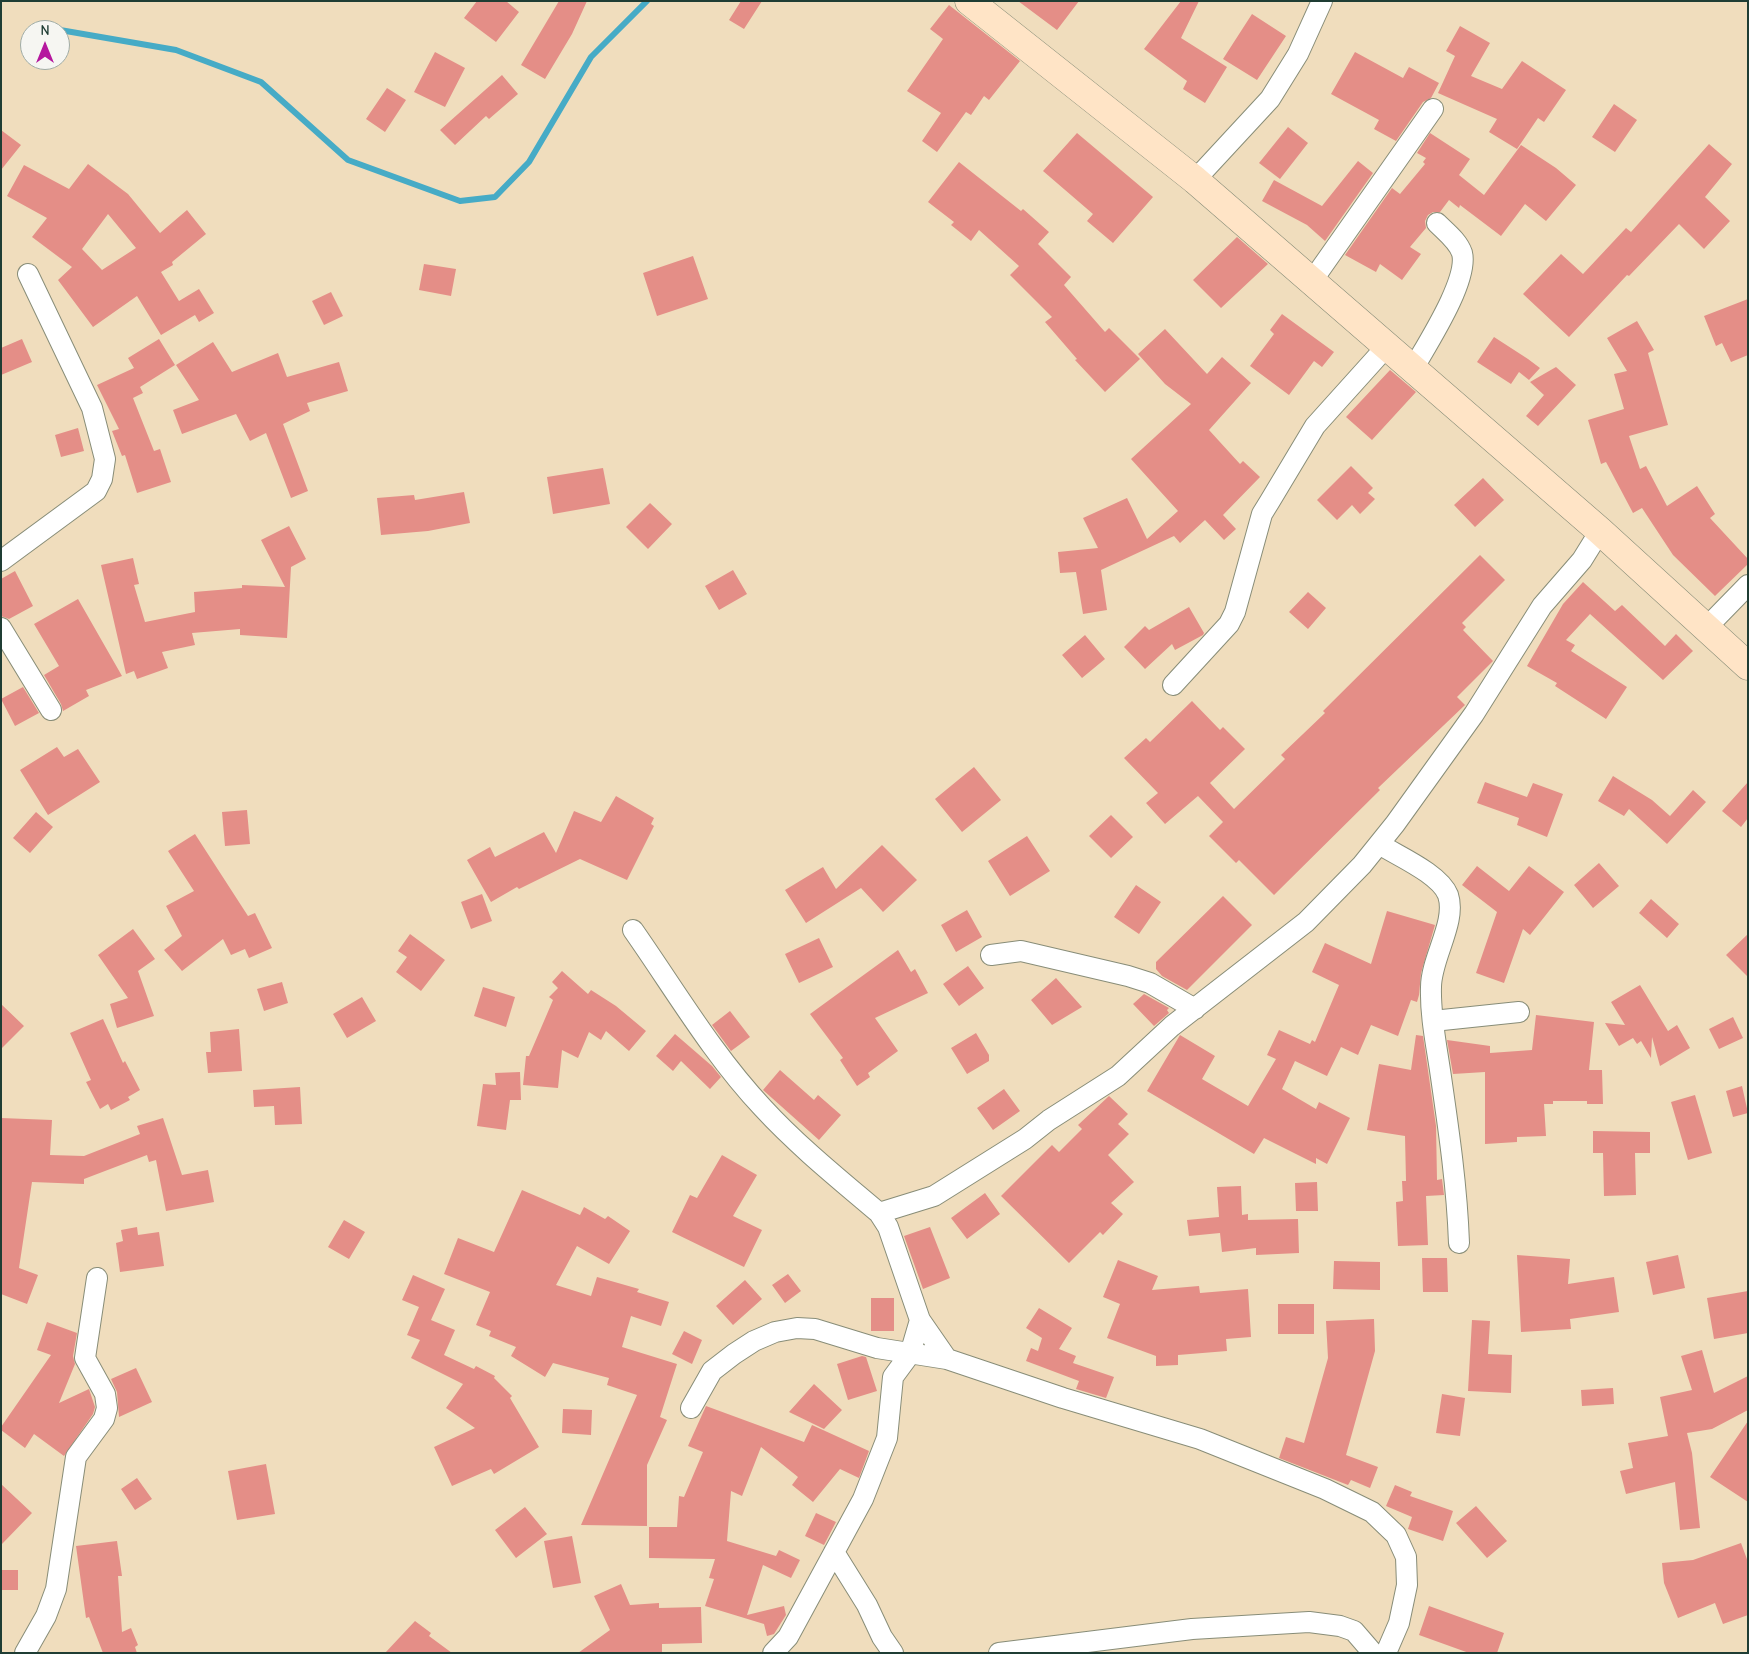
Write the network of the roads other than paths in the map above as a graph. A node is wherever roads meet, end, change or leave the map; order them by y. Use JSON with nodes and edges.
{"nodes":[{"id":1,"x":969,"y":1,"type":"edge"},
{"id":2,"x":1322,"y":1,"type":"edge"},
{"id":3,"x":1433,"y":109,"type":"dead end"},
{"id":4,"x":1195,"y":180,"type":"junction"},
{"id":5,"x":1437,"y":224,"type":"dead end"},
{"id":6,"x":28,"y":274,"type":"dead end"},
{"id":7,"x":1312,"y":281,"type":"junction"},
{"id":8,"x":1387,"y":346,"type":"junction"},
{"id":9,"x":1413,"y":369,"type":"junction"},
{"id":10,"x":1600,"y":531,"type":"junction"},
{"id":11,"x":1,"y":561,"type":"edge"},
{"id":12,"x":1748,"y":585,"type":"edge"},
{"id":13,"x":1,"y":628,"type":"edge"},
{"id":14,"x":1706,"y":628,"type":"junction"},
{"id":15,"x":1748,"y":666,"type":"edge"},
{"id":16,"x":1173,"y":685,"type":"dead end"},
{"id":17,"x":51,"y":710,"type":"dead end"},
{"id":18,"x":1379,"y":844,"type":"junction"},
{"id":19,"x":633,"y":930,"type":"dead end"},
{"id":20,"x":991,"y":955,"type":"dead end"},
{"id":21,"x":1195,"y":1009,"type":"junction"},
{"id":22,"x":1519,"y":1012,"type":"dead end"},
{"id":23,"x":1433,"y":1021,"type":"junction"},
{"id":24,"x":878,"y":1213,"type":"junction"},
{"id":25,"x":1459,"y":1243,"type":"dead end"},
{"id":26,"x":98,"y":1278,"type":"dead end"},
{"id":27,"x":920,"y":1320,"type":"junction"},
{"id":28,"x":910,"y":1354,"type":"junction"},
{"id":29,"x":947,"y":1359,"type":"junction"},
{"id":30,"x":691,"y":1408,"type":"dead end"},
{"id":31,"x":834,"y":1552,"type":"junction"},
{"id":32,"x":24,"y":1653,"type":"edge"},
{"id":33,"x":773,"y":1653,"type":"edge"},
{"id":34,"x":893,"y":1653,"type":"edge"},
{"id":35,"x":1000,"y":1653,"type":"edge"},
{"id":36,"x":1373,"y":1653,"type":"edge"},
{"id":37,"x":1386,"y":1653,"type":"edge"}],
"edges":[{"from":1,"to":4,"type":"main road"},
{"from":2,"to":4,"type":"street"},
{"from":3,"to":7,"type":"street"},
{"from":4,"to":7,"type":"main road"},
{"from":5,"to":9,"type":"street"},
{"from":6,"to":11,"type":"street"},
{"from":7,"to":8,"type":"main road"},
{"from":8,"to":9,"type":"main road"},
{"from":8,"to":16,"type":"street"},
{"from":9,"to":10,"type":"main road"},
{"from":10,"to":14,"type":"main road"},
{"from":10,"to":18,"type":"street"},
{"from":12,"to":14,"type":"street"},
{"from":13,"to":17,"type":"street"},
{"from":14,"to":15,"type":"main road"},
{"from":18,"to":21,"type":"street"},
{"from":18,"to":23,"type":"street"},
{"from":19,"to":24,"type":"street"},
{"from":20,"to":21,"type":"street"},
{"from":21,"to":24,"type":"street"},
{"from":22,"to":23,"type":"street"},
{"from":23,"to":25,"type":"street"},
{"from":24,"to":27,"type":"street"},
{"from":26,"to":32,"type":"street"},
{"from":27,"to":28,"type":"street"},
{"from":27,"to":29,"type":"street"},
{"from":28,"to":29,"type":"street"},
{"from":28,"to":30,"type":"street"},
{"from":28,"to":31,"type":"street"},
{"from":29,"to":37,"type":"street"},
{"from":31,"to":33,"type":"street"},
{"from":31,"to":34,"type":"street"},
{"from":35,"to":36,"type":"street"}]}
